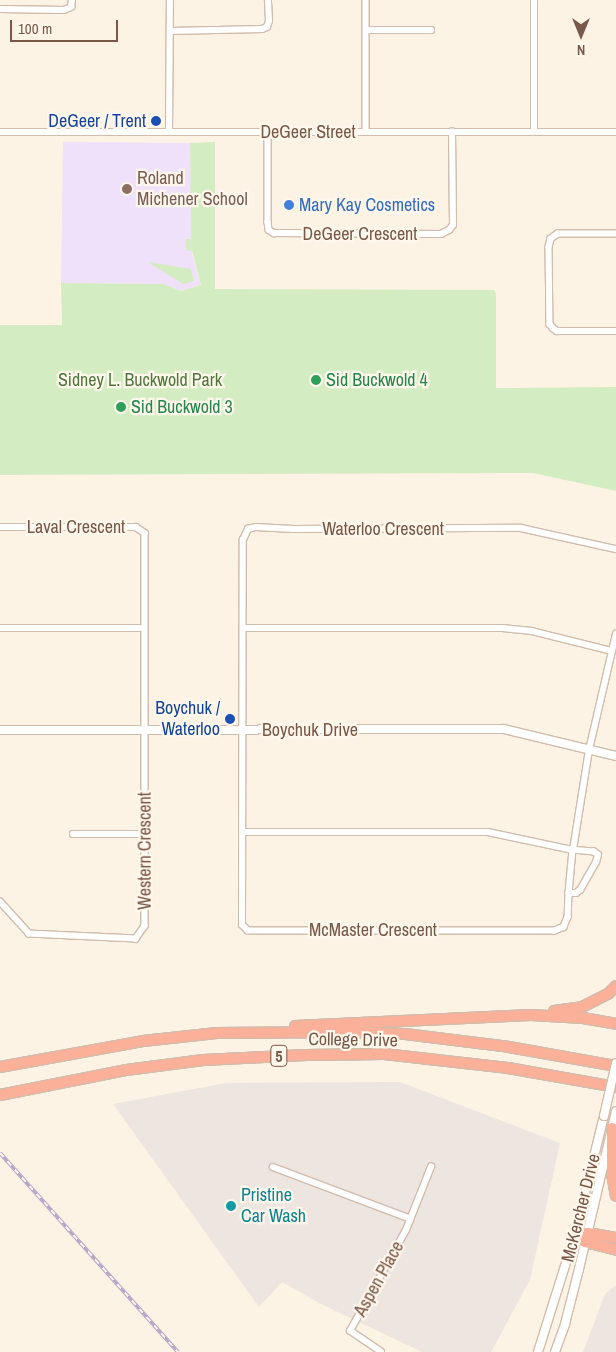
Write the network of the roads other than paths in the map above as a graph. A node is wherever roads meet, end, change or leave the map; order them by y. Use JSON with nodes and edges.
{"nodes":[{"id":1,"x":72,"y":0,"type":"edge"},
{"id":2,"x":170,"y":0,"type":"edge"},
{"id":3,"x":268,"y":0,"type":"edge"},
{"id":4,"x":366,"y":0,"type":"edge"},
{"id":5,"x":534,"y":0,"type":"edge"},
{"id":6,"x":0,"y":9,"type":"edge"},
{"id":7,"x":366,"y":30,"type":"junction"},
{"id":8,"x":431,"y":30,"type":"dead end"},
{"id":9,"x":170,"y":31,"type":"junction"},
{"id":10,"x":0,"y":132,"type":"edge"},
{"id":11,"x":170,"y":132,"type":"junction"},
{"id":12,"x":268,"y":132,"type":"junction"},
{"id":13,"x":366,"y":132,"type":"junction"},
{"id":14,"x":452,"y":132,"type":"junction"},
{"id":15,"x":534,"y":132,"type":"junction"},
{"id":16,"x":616,"y":132,"type":"edge"},
{"id":17,"x":616,"y":234,"type":"edge"},
{"id":18,"x":616,"y":331,"type":"edge"},
{"id":19,"x":0,"y":527,"type":"edge"},
{"id":20,"x":616,"y":549,"type":"edge"},
{"id":21,"x":0,"y":628,"type":"edge"},
{"id":22,"x":144,"y":628,"type":"junction"},
{"id":23,"x":243,"y":628,"type":"junction"},
{"id":24,"x":616,"y":634,"type":"edge"},
{"id":25,"x":612,"y":650,"type":"junction"},
{"id":26,"x":0,"y":730,"type":"edge"},
{"id":27,"x":144,"y":730,"type":"junction"},
{"id":28,"x":244,"y":730,"type":"junction"},
{"id":29,"x":588,"y":750,"type":"junction"},
{"id":30,"x":616,"y":756,"type":"edge"},
{"id":31,"x":243,"y":832,"type":"junction"},
{"id":32,"x":73,"y":834,"type":"dead end"},
{"id":33,"x":144,"y":834,"type":"junction"},
{"id":34,"x":573,"y":850,"type":"junction"},
{"id":35,"x":569,"y":894,"type":"junction"},
{"id":36,"x":0,"y":902,"type":"edge"},
{"id":37,"x":616,"y":986,"type":"edge"},
{"id":38,"x":532,"y":1015,"type":"junction"},
{"id":39,"x":616,"y":1024,"type":"edge"},
{"id":40,"x":217,"y":1033,"type":"junction"},
{"id":41,"x":616,"y":1064,"type":"edge"},
{"id":42,"x":0,"y":1067,"type":"edge"},
{"id":43,"x":559,"y":1076,"type":"junction"},
{"id":44,"x":616,"y":1087,"type":"edge"},
{"id":45,"x":616,"y":1092,"type":"edge"},
{"id":46,"x":0,"y":1095,"type":"edge"},
{"id":47,"x":614,"y":1119,"type":"edge"},
{"id":48,"x":273,"y":1167,"type":"dead end"},
{"id":49,"x":432,"y":1167,"type":"dead end"},
{"id":50,"x":616,"y":1196,"type":"edge"},
{"id":51,"x":411,"y":1219,"type":"junction"},
{"id":52,"x":575,"y":1234,"type":"junction"},
{"id":53,"x":586,"y":1238,"type":"junction"},
{"id":54,"x":616,"y":1238,"type":"edge"},
{"id":55,"x":616,"y":1250,"type":"edge"},
{"id":56,"x":381,"y":1352,"type":"edge"},
{"id":57,"x":538,"y":1352,"type":"edge"},
{"id":58,"x":555,"y":1352,"type":"edge"}],
"edges":[{"from":1,"to":6,"type":"street"},
{"from":2,"to":9,"type":"street"},
{"from":3,"to":9,"type":"street"},
{"from":4,"to":7,"type":"street"},
{"from":5,"to":15,"type":"street"},
{"from":7,"to":8,"type":"street"},
{"from":7,"to":13,"type":"street"},
{"from":9,"to":11,"type":"street"},
{"from":10,"to":11,"type":"street","name":"DeGeer Street"},
{"from":11,"to":12,"type":"street","name":"DeGeer Street"},
{"from":12,"to":13,"type":"street","name":"DeGeer Street"},
{"from":12,"to":14,"type":"street","name":"DeGeer Crescent"},
{"from":13,"to":14,"type":"street","name":"DeGeer Street"},
{"from":14,"to":15,"type":"street","name":"DeGeer Street"},
{"from":15,"to":16,"type":"street","name":"DeGeer Street"},
{"from":17,"to":18,"type":"street"},
{"from":19,"to":22,"type":"street","name":"Laval Crescent"},
{"from":20,"to":23,"type":"street","name":"Waterloo Crescent"},
{"from":21,"to":22,"type":"street"},
{"from":22,"to":27,"type":"street","name":"Laval Crescent"},
{"from":23,"to":25,"type":"street"},
{"from":23,"to":28,"type":"street","name":"Waterloo Crescent"},
{"from":24,"to":25,"type":"street"},
{"from":25,"to":29,"type":"street"},
{"from":26,"to":27,"type":"street","name":"Boychuk Drive"},
{"from":27,"to":28,"type":"street","name":"Boychuk Drive"},
{"from":27,"to":33,"type":"street","name":"Western Crescent"},
{"from":28,"to":29,"type":"street","name":"Boychuk Drive"},
{"from":28,"to":31,"type":"street","name":"McMaster Crescent"},
{"from":29,"to":30,"type":"street","name":"Boychuk Drive"},
{"from":29,"to":34,"type":"street","name":"McMaster Crescent"},
{"from":31,"to":34,"type":"street"},
{"from":31,"to":35,"type":"street","name":"McMaster Crescent"},
{"from":32,"to":33,"type":"street"},
{"from":33,"to":36,"type":"street","name":"Western Crescent"},
{"from":34,"to":35,"type":"street","name":"McMaster Crescent"},
{"from":34,"to":35,"type":"street"},
{"from":37,"to":38,"type":"highway"},
{"from":38,"to":39,"type":"highway"},
{"from":38,"to":40,"type":"highway"},
{"from":40,"to":41,"type":"highway","name":"College Drive","number":"5"},
{"from":40,"to":42,"type":"highway","name":"College Drive","number":"5"},
{"from":41,"to":52,"type":"street","name":"McKercher Drive","bridge":true},
{"from":43,"to":44,"type":"highway","name":"College Drive","number":"5"},
{"from":43,"to":45,"type":"highway"},
{"from":43,"to":46,"type":"highway","name":"College Drive","number":"5"},
{"from":47,"to":50,"type":"highway"},
{"from":47,"to":53,"type":"street","name":"McKercher Drive"},
{"from":48,"to":51,"type":"street","name":"Aspen Place"},
{"from":49,"to":51,"type":"street","name":"Aspen Place"},
{"from":51,"to":56,"type":"street","name":"Aspen Place"},
{"from":52,"to":53,"type":"highway"},
{"from":52,"to":57,"type":"street","name":"McKercher Drive"},
{"from":53,"to":54,"type":"highway"},
{"from":53,"to":55,"type":"highway"},
{"from":53,"to":58,"type":"street","name":"McKercher Drive"}]}
